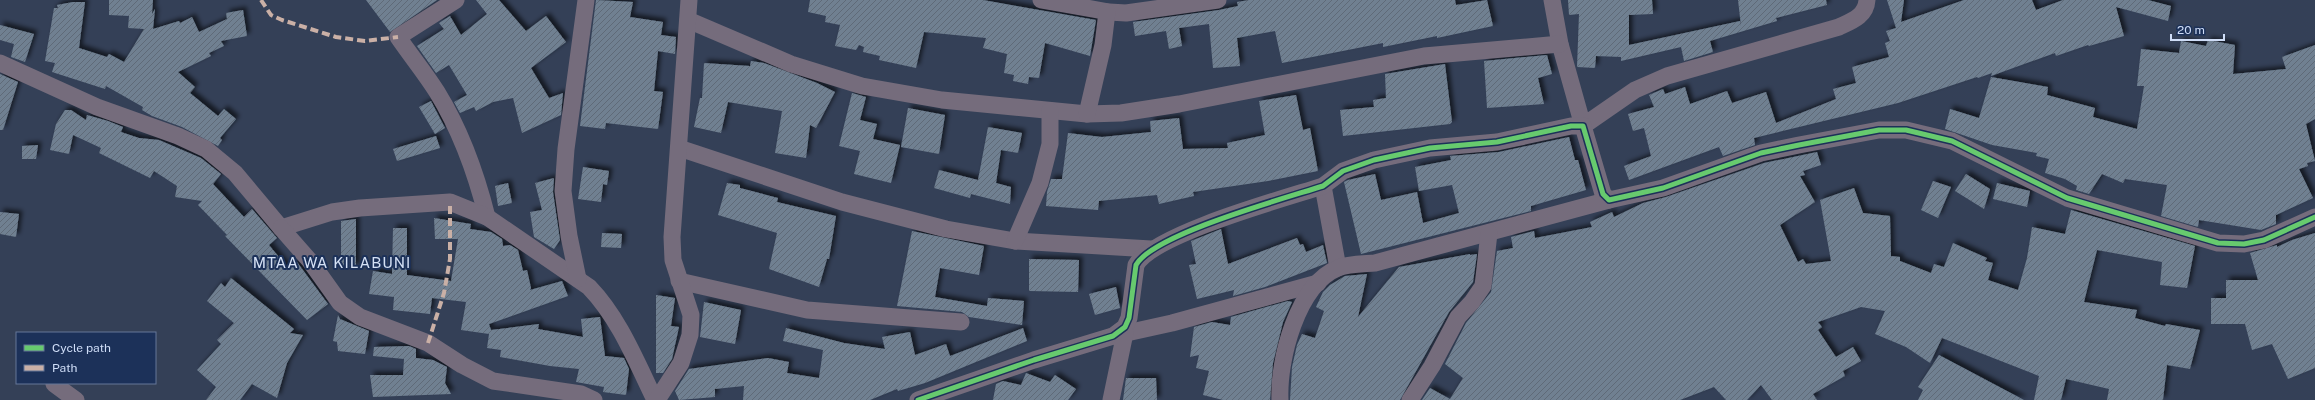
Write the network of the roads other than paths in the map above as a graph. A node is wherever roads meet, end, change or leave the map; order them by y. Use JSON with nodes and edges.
{"nodes":[{"id":1,"x":456,"y":0,"type":"edge"},
{"id":2,"x":586,"y":0,"type":"edge"},
{"id":3,"x":689,"y":0,"type":"edge"},
{"id":4,"x":1041,"y":0,"type":"edge"},
{"id":5,"x":1218,"y":0,"type":"edge"},
{"id":6,"x":1552,"y":0,"type":"edge"},
{"id":7,"x":1867,"y":0,"type":"edge"},
{"id":8,"x":1110,"y":8,"type":"edge"},
{"id":9,"x":688,"y":20,"type":"junction"},
{"id":10,"x":1560,"y":44,"type":"junction"},
{"id":11,"x":0,"y":63,"type":"edge"},
{"id":12,"x":1050,"y":111,"type":"junction"},
{"id":13,"x":1087,"y":114,"type":"junction"},
{"id":14,"x":1583,"y":126,"type":"junction"},
{"id":15,"x":679,"y":148,"type":"junction"},
{"id":16,"x":1323,"y":186,"type":"junction"},
{"id":17,"x":1609,"y":200,"type":"junction"},
{"id":18,"x":487,"y":217,"type":"junction"},
{"id":19,"x":2315,"y":217,"type":"edge"},
{"id":20,"x":281,"y":228,"type":"junction"},
{"id":21,"x":1489,"y":233,"type":"junction"},
{"id":22,"x":1015,"y":241,"type":"junction"},
{"id":23,"x":1151,"y":250,"type":"junction"},
{"id":24,"x":1338,"y":268,"type":"junction"},
{"id":25,"x":578,"y":280,"type":"junction"},
{"id":26,"x":679,"y":281,"type":"junction"},
{"id":27,"x":1318,"y":283,"type":"junction"},
{"id":28,"x":961,"y":322,"type":"dead end"},
{"id":29,"x":1119,"y":335,"type":"junction"},
{"id":30,"x":54,"y":384,"type":"dead end"},
{"id":31,"x":76,"y":400,"type":"edge"},
{"id":32,"x":594,"y":400,"type":"edge"},
{"id":33,"x":656,"y":400,"type":"edge"},
{"id":34,"x":918,"y":400,"type":"edge"},
{"id":35,"x":1111,"y":400,"type":"edge"},
{"id":36,"x":1280,"y":400,"type":"edge"},
{"id":37,"x":1410,"y":400,"type":"edge"}],
"edges":[{"from":1,"to":18,"type":"street"},
{"from":2,"to":25,"type":"street"},
{"from":3,"to":9,"type":"street"},
{"from":4,"to":8,"type":"street"},
{"from":5,"to":8,"type":"street"},
{"from":6,"to":10,"type":"street"},
{"from":7,"to":14,"type":"street"},
{"from":8,"to":13,"type":"street"},
{"from":9,"to":12,"type":"street"},
{"from":9,"to":15,"type":"street"},
{"from":10,"to":13,"type":"street"},
{"from":10,"to":14,"type":"street"},
{"from":11,"to":20,"type":"street"},
{"from":12,"to":13,"type":"street"},
{"from":12,"to":22,"type":"street"},
{"from":14,"to":16,"type":"street"},
{"from":14,"to":17,"type":"street"},
{"from":15,"to":22,"type":"street"},
{"from":15,"to":26,"type":"street"},
{"from":16,"to":23,"type":"street"},
{"from":16,"to":24,"type":"street"},
{"from":17,"to":19,"type":"street"},
{"from":17,"to":21,"type":"street"},
{"from":18,"to":20,"type":"street"},
{"from":18,"to":25,"type":"street"},
{"from":20,"to":32,"type":"street"},
{"from":21,"to":24,"type":"street"},
{"from":21,"to":37,"type":"street"},
{"from":22,"to":23,"type":"street"},
{"from":23,"to":29,"type":"street"},
{"from":24,"to":27,"type":"street"},
{"from":25,"to":33,"type":"street"},
{"from":26,"to":28,"type":"street"},
{"from":26,"to":33,"type":"street"},
{"from":27,"to":29,"type":"street"},
{"from":27,"to":36,"type":"street"},
{"from":29,"to":34,"type":"street"},
{"from":29,"to":35,"type":"street"},
{"from":30,"to":31,"type":"street"}]}
